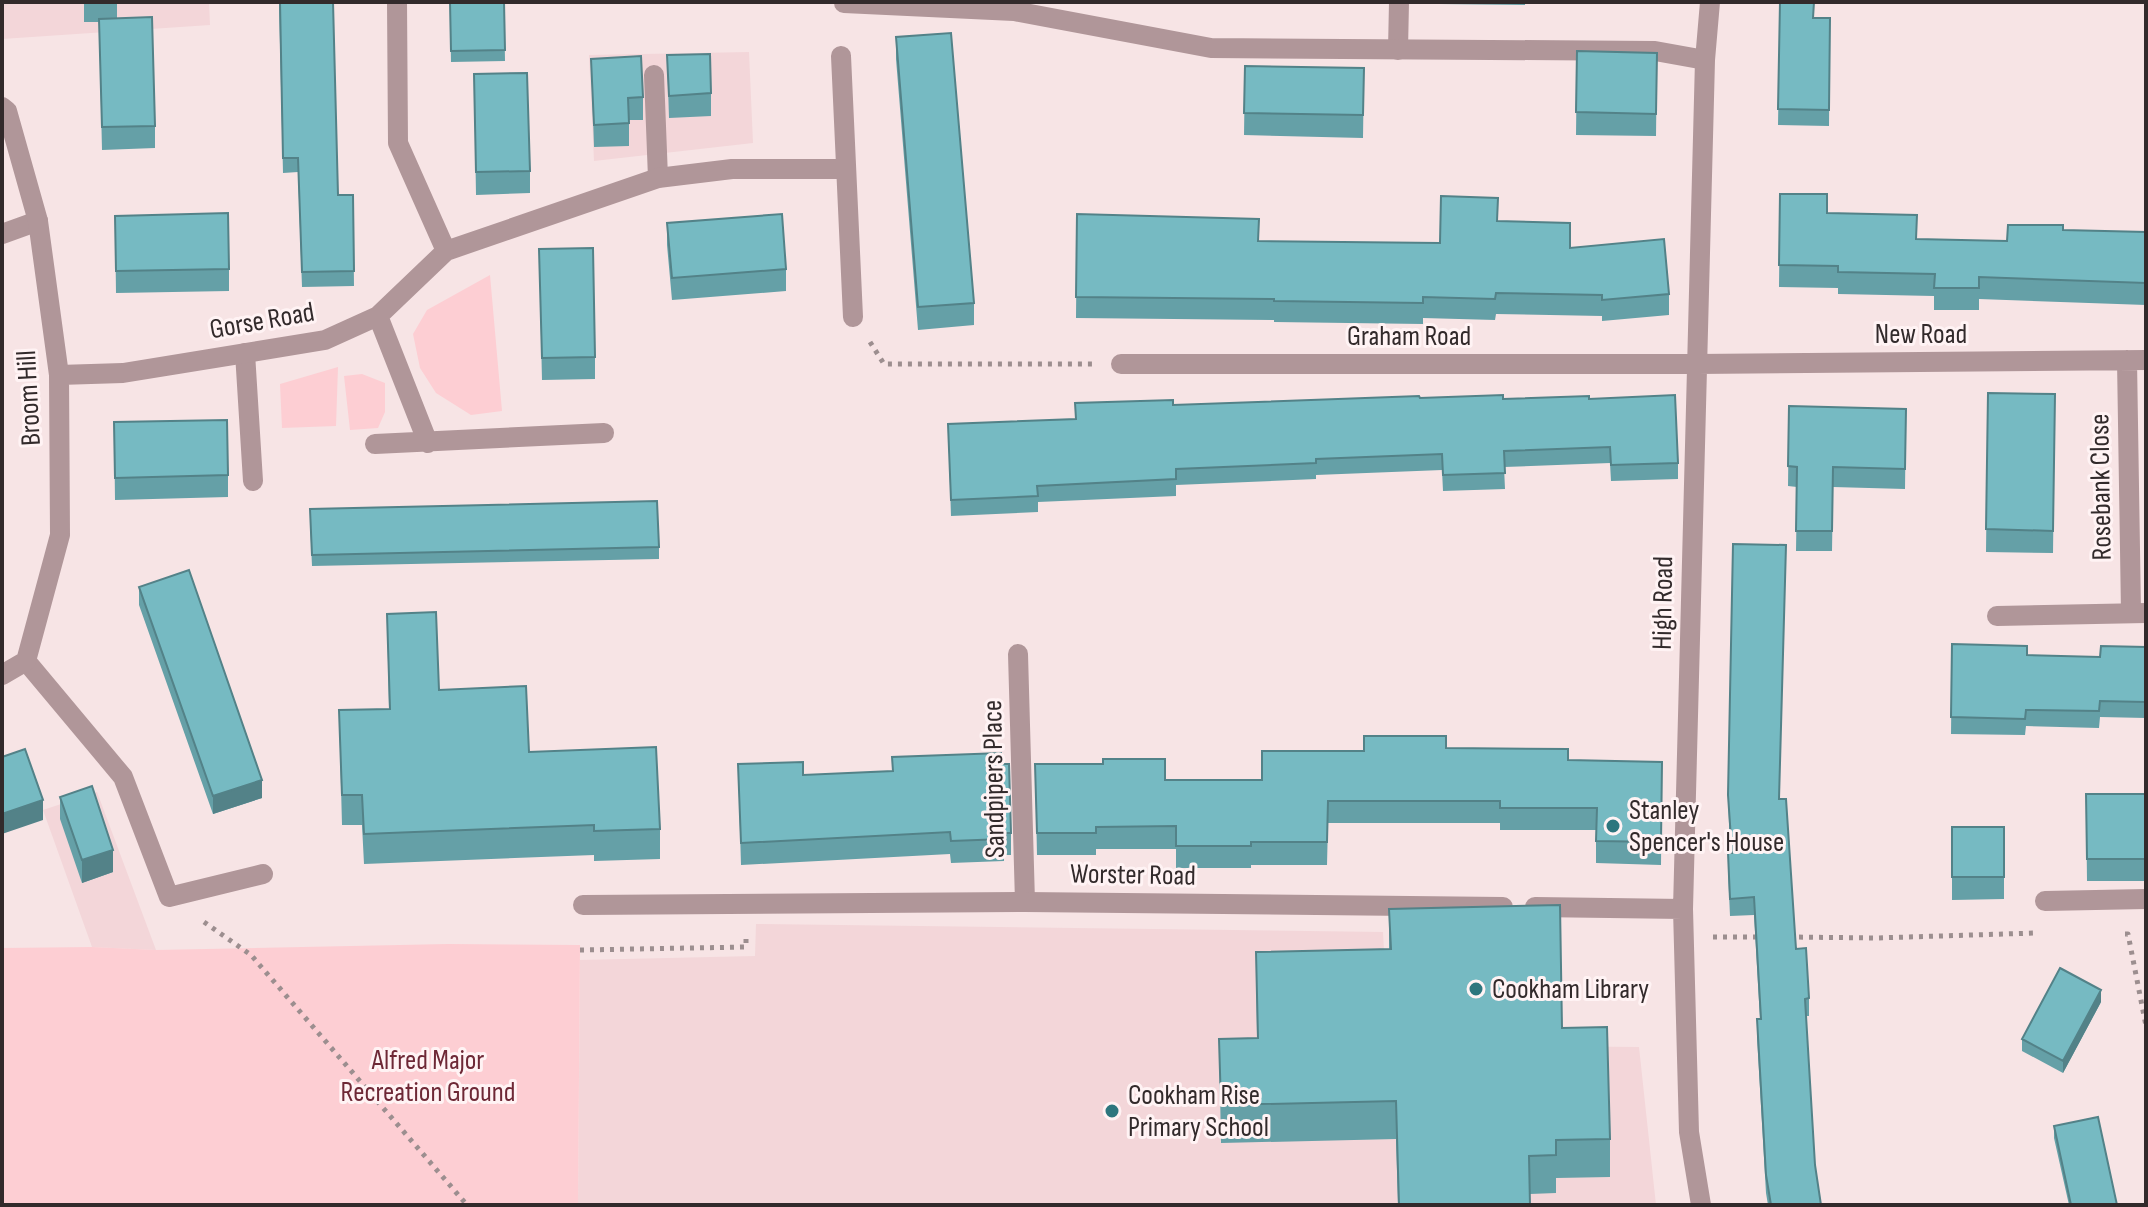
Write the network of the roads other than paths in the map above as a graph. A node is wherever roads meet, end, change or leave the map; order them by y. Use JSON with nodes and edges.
{"nodes":[{"id":1,"x":397,"y":2,"type":"edge"},
{"id":2,"x":1399,"y":2,"type":"edge"},
{"id":3,"x":1710,"y":2,"type":"edge"},
{"id":4,"x":844,"y":3,"type":"edge"},
{"id":5,"x":1398,"y":50,"type":"junction"},
{"id":6,"x":841,"y":56,"type":"dead end"},
{"id":7,"x":1705,"y":60,"type":"junction"},
{"id":8,"x":654,"y":75,"type":"dead end"},
{"id":9,"x":2,"y":107,"type":"edge"},
{"id":10,"x":845,"y":169,"type":"junction"},
{"id":11,"x":658,"y":178,"type":"junction"},
{"id":12,"x":38,"y":221,"type":"junction"},
{"id":13,"x":2,"y":234,"type":"edge"},
{"id":14,"x":446,"y":251,"type":"junction"},
{"id":15,"x":378,"y":316,"type":"junction"},
{"id":16,"x":853,"y":317,"type":"road end"},
{"id":17,"x":245,"y":353,"type":"junction"},
{"id":18,"x":2136,"y":360,"type":"edge"},
{"id":19,"x":1121,"y":364,"type":"road end"},
{"id":20,"x":1697,"y":364,"type":"junction"},
{"id":21,"x":59,"y":375,"type":"junction"},
{"id":22,"x":604,"y":433,"type":"dead end"},
{"id":23,"x":428,"y":443,"type":"junction"},
{"id":24,"x":375,"y":444,"type":"dead end"},
{"id":25,"x":253,"y":481,"type":"dead end"},
{"id":26,"x":2138,"y":612,"type":"edge"},
{"id":27,"x":1997,"y":616,"type":"dead end"},
{"id":28,"x":1018,"y":654,"type":"dead end"},
{"id":29,"x":26,"y":661,"type":"junction"},
{"id":30,"x":2,"y":675,"type":"edge"},
{"id":31,"x":263,"y":874,"type":"dead end"},
{"id":32,"x":2146,"y":899,"type":"edge"},
{"id":33,"x":2045,"y":901,"type":"dead end"},
{"id":34,"x":1025,"y":902,"type":"junction"},
{"id":35,"x":583,"y":905,"type":"dead end"},
{"id":36,"x":1683,"y":909,"type":"junction"},
{"id":37,"x":1701,"y":1205,"type":"edge"}],
"edges":[{"from":1,"to":14,"type":"street"},
{"from":2,"to":5,"type":"street"},
{"from":3,"to":7,"type":"street","name":"High Road"},
{"from":4,"to":5,"type":"street"},
{"from":5,"to":7,"type":"street"},
{"from":6,"to":10,"type":"street"},
{"from":7,"to":20,"type":"street","name":"High Road"},
{"from":8,"to":11,"type":"street"},
{"from":9,"to":12,"type":"street","name":"Broom Hill"},
{"from":10,"to":11,"type":"street","name":"Gorse Road"},
{"from":10,"to":16,"type":"street"},
{"from":11,"to":14,"type":"street","name":"Gorse Road"},
{"from":12,"to":13,"type":"street"},
{"from":12,"to":21,"type":"street","name":"Broom Hill"},
{"from":14,"to":15,"type":"street","name":"Gorse Road"},
{"from":15,"to":17,"type":"street","name":"Gorse Road"},
{"from":15,"to":23,"type":"street"},
{"from":17,"to":21,"type":"street","name":"Gorse Road"},
{"from":17,"to":25,"type":"street"},
{"from":18,"to":20,"type":"street","name":"New Road"},
{"from":18,"to":26,"type":"street","name":"Rosebank Close"},
{"from":19,"to":20,"type":"street","name":"Graham Road"},
{"from":20,"to":36,"type":"street","name":"High Road"},
{"from":21,"to":29,"type":"street","name":"Broom Hill"},
{"from":22,"to":23,"type":"street"},
{"from":23,"to":24,"type":"street"},
{"from":26,"to":27,"type":"street","name":"Rosebank Close"},
{"from":28,"to":34,"type":"street","name":"Sandpipers Place"},
{"from":29,"to":30,"type":"street"},
{"from":29,"to":31,"type":"street"},
{"from":32,"to":33,"type":"street"},
{"from":34,"to":35,"type":"street","name":"Worster Road"},
{"from":34,"to":36,"type":"street","name":"Worster Road"},
{"from":36,"to":37,"type":"street","name":"High Road"}]}
